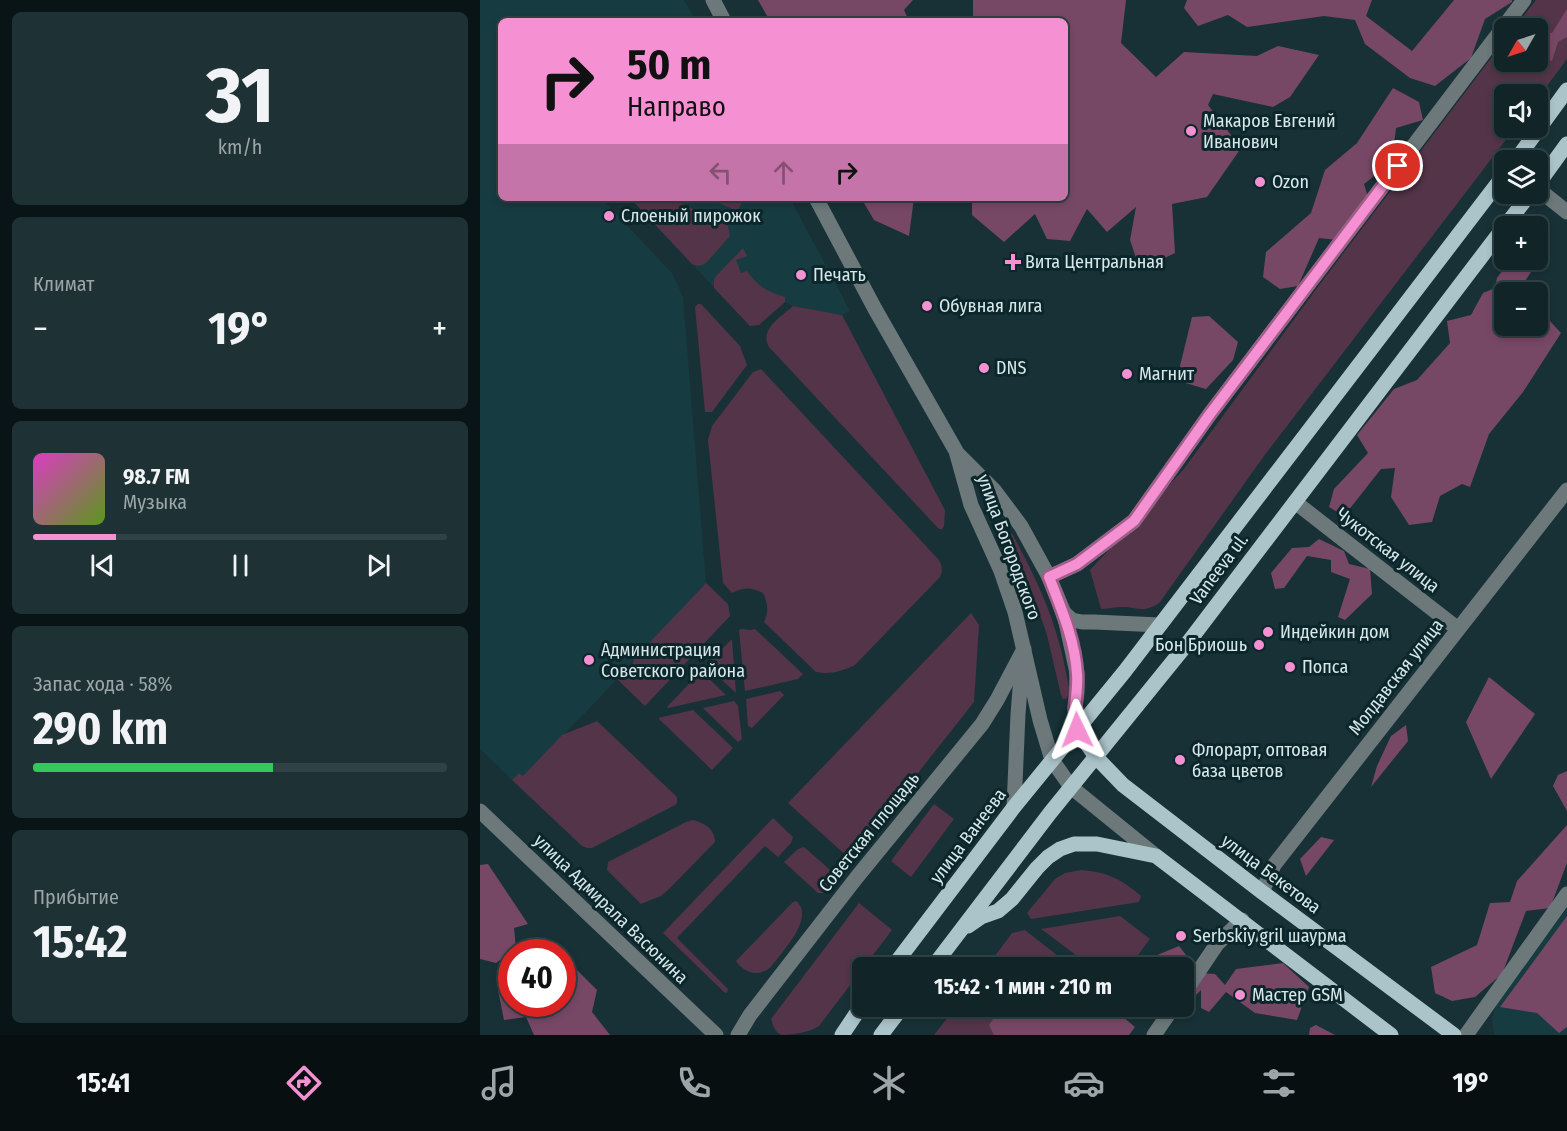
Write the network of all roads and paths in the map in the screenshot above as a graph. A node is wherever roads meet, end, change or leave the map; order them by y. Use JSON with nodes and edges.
{"nodes":[{"id":1,"x":713,"y":0,"type":"edge"},
{"id":2,"x":1524,"y":0,"type":"edge"},
{"id":3,"x":722,"y":18,"type":"edge"},
{"id":4,"x":1567,"y":90,"type":"edge"},
{"id":5,"x":1567,"y":144,"type":"edge"},
{"id":6,"x":1523,"y":150,"type":"edge"},
{"id":7,"x":1548,"y":170,"type":"edge"},
{"id":8,"x":1494,"y":189,"type":"edge"},
{"id":9,"x":1548,"y":197,"type":"edge"},
{"id":10,"x":818,"y":201,"type":"edge"},
{"id":11,"x":1522,"y":204,"type":"edge"},
{"id":12,"x":1567,"y":212,"type":"edge"},
{"id":13,"x":1513,"y":216,"type":"edge"},
{"id":14,"x":1494,"y":241,"type":"edge"},
{"id":15,"x":956,"y":452,"type":"junction"},
{"id":16,"x":1567,"y":490,"type":"edge"},
{"id":17,"x":1295,"y":502,"type":"junction"},
{"id":18,"x":1049,"y":577,"type":"junction"},
{"id":19,"x":1064,"y":613,"type":"junction"},
{"id":20,"x":1160,"y":625,"type":"junction"},
{"id":21,"x":1458,"y":629,"type":"junction"},
{"id":22,"x":1024,"y":649,"type":"junction"},
{"id":23,"x":1077,"y":730,"type":"junction"},
{"id":24,"x":1095,"y":757,"type":"junction"},
{"id":25,"x":1052,"y":760,"type":"junction"},
{"id":26,"x":1071,"y":787,"type":"junction"},
{"id":27,"x":1014,"y":807,"type":"junction"},
{"id":28,"x":480,"y":811,"type":"edge"},
{"id":29,"x":1156,"y":856,"type":"junction"},
{"id":30,"x":1262,"y":892,"type":"junction"},
{"id":31,"x":1567,"y":894,"type":"edge"},
{"id":32,"x":1242,"y":920,"type":"junction"},
{"id":33,"x":960,"y":930,"type":"junction"},
{"id":34,"x":900,"y":957,"type":"edge"},
{"id":35,"x":940,"y":957,"type":"edge"},
{"id":36,"x":1194,"y":978,"type":"edge"},
{"id":37,"x":854,"y":1017,"type":"edge"},
{"id":38,"x":895,"y":1017,"type":"edge"},
{"id":39,"x":1166,"y":1017,"type":"edge"},
{"id":40,"x":716,"y":1035,"type":"edge"},
{"id":41,"x":738,"y":1035,"type":"edge"},
{"id":42,"x":842,"y":1035,"type":"edge"},
{"id":43,"x":881,"y":1035,"type":"edge"},
{"id":44,"x":1154,"y":1035,"type":"edge"},
{"id":45,"x":1391,"y":1035,"type":"edge"},
{"id":46,"x":1454,"y":1035,"type":"edge"},
{"id":47,"x":1466,"y":1035,"type":"edge"}],
"edges":[{"from":1,"to":3,"type":"street"},
{"from":2,"to":18,"type":"street"},
{"from":4,"to":6,"type":"main road"},
{"from":5,"to":7,"type":"main road"},
{"from":8,"to":20,"type":"main road","name":"Vaneeva ul."},
{"from":9,"to":12,"type":"street"},
{"from":10,"to":15,"type":"street","name":"улица Богородского"},
{"from":11,"to":13,"type":"main road","name":"Vaneeva ul."},
{"from":14,"to":17,"type":"main road","name":"Vaneeva ul."},
{"from":15,"to":18,"type":"street","name":"улица Богородского"},
{"from":15,"to":22,"type":"street","name":"улица Богородского"},
{"from":16,"to":21,"type":"street","name":"Молдавская улица"},
{"from":17,"to":21,"type":"street","name":"Чукотская улица"},
{"from":17,"to":24,"type":"main road","name":"Vaneeva ul."},
{"from":18,"to":19,"type":"street","name":"улица Богородского"},
{"from":19,"to":20,"type":"street"},
{"from":19,"to":23,"type":"street","name":"улица Богородского"},
{"from":20,"to":23,"type":"main road","name":"Vaneeva ul."},
{"from":21,"to":30,"type":"street","name":"Молдавская улица"},
{"from":22,"to":25,"type":"street","name":"улица Богородского"},
{"from":22,"to":27,"type":"street"},
{"from":22,"to":41,"type":"street","name":"Советская площадь"},
{"from":23,"to":24,"type":"main road","name":"улица Бекетова"},
{"from":23,"to":25,"type":"main road","name":"улица Ванеева"},
{"from":24,"to":26,"type":"main road","name":"Vaneeva ul."},
{"from":24,"to":30,"type":"main road","name":"улица Бекетова"},
{"from":25,"to":26,"type":"street"},
{"from":25,"to":27,"type":"main road","name":"улица Ванеева"},
{"from":26,"to":29,"type":"street"},
{"from":26,"to":33,"type":"main road","name":"Vaneeva ul."},
{"from":27,"to":34,"type":"main road","name":"улица Ванеева"},
{"from":28,"to":40,"type":"street","name":"улица Адмирала Васюнина"},
{"from":29,"to":32,"type":"main road"},
{"from":29,"to":33,"type":"main road"},
{"from":30,"to":46,"type":"main road","name":"улица Бекетова"},
{"from":31,"to":47,"type":"street"},
{"from":32,"to":36,"type":"street"},
{"from":32,"to":45,"type":"main road"},
{"from":33,"to":35,"type":"main road"},
{"from":37,"to":42,"type":"main road"},
{"from":38,"to":43,"type":"main road"},
{"from":39,"to":44,"type":"street"}]}
